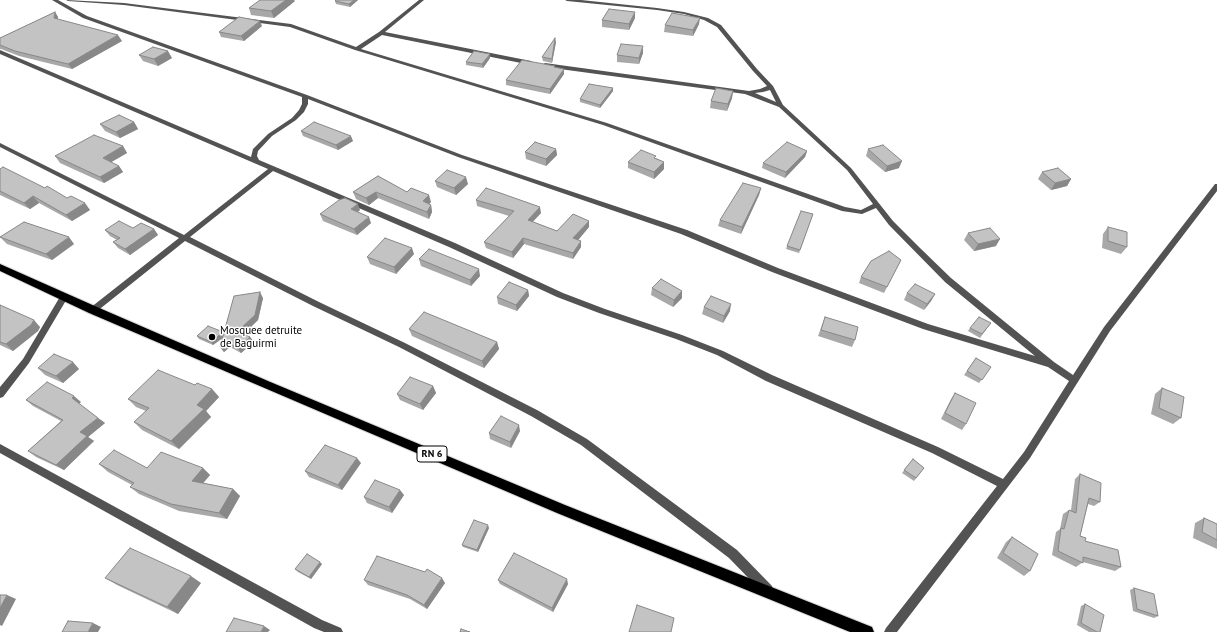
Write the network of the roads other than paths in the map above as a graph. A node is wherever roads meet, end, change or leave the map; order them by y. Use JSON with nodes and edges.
{"nodes":[{"id":1,"x":54,"y":0,"type":"edge"},
{"id":2,"x":68,"y":0,"type":"edge"},
{"id":3,"x":129,"y":0,"type":"edge"},
{"id":4,"x":422,"y":0,"type":"edge"},
{"id":5,"x":567,"y":0,"type":"edge"},
{"id":6,"x":117,"y":4,"type":"junction"},
{"id":7,"x":381,"y":33,"type":"junction"},
{"id":8,"x":357,"y":50,"type":"junction"},
{"id":9,"x":0,"y":52,"type":"edge"},
{"id":10,"x":771,"y":86,"type":"junction"},
{"id":11,"x":746,"y":92,"type":"junction"},
{"id":12,"x":305,"y":96,"type":"junction"},
{"id":13,"x":781,"y":106,"type":"junction"},
{"id":14,"x":0,"y":146,"type":"edge"},
{"id":15,"x":256,"y":161,"type":"junction"},
{"id":16,"x":272,"y":169,"type":"junction"},
{"id":17,"x":1217,"y":186,"type":"edge"},
{"id":18,"x":877,"y":205,"type":"junction"},
{"id":19,"x":184,"y":237,"type":"junction"},
{"id":20,"x":0,"y":267,"type":"edge"},
{"id":21,"x":64,"y":297,"type":"junction"},
{"id":22,"x":93,"y":310,"type":"junction"},
{"id":23,"x":1051,"y":364,"type":"junction"},
{"id":24,"x":1074,"y":380,"type":"junction"},
{"id":25,"x":0,"y":394,"type":"edge"},
{"id":26,"x":0,"y":448,"type":"edge"},
{"id":27,"x":1003,"y":484,"type":"junction"},
{"id":28,"x":770,"y":592,"type":"junction"},
{"id":29,"x":337,"y":632,"type":"edge"},
{"id":30,"x":868,"y":632,"type":"edge"},
{"id":31,"x":890,"y":632,"type":"edge"}],
"edges":[{"from":1,"to":12,"type":"street"},
{"from":2,"to":6,"type":"street"},
{"from":3,"to":6,"type":"street"},
{"from":4,"to":7,"type":"street"},
{"from":5,"to":10,"type":"street"},
{"from":6,"to":8,"type":"street"},
{"from":7,"to":8,"type":"street"},
{"from":7,"to":11,"type":"street"},
{"from":8,"to":18,"type":"street"},
{"from":9,"to":15,"type":"street"},
{"from":10,"to":11,"type":"street"},
{"from":10,"to":13,"type":"street"},
{"from":11,"to":13,"type":"street"},
{"from":12,"to":15,"type":"street"},
{"from":12,"to":23,"type":"street"},
{"from":13,"to":18,"type":"street"},
{"from":14,"to":19,"type":"street"},
{"from":15,"to":16,"type":"street"},
{"from":16,"to":19,"type":"street"},
{"from":16,"to":27,"type":"street"},
{"from":17,"to":24,"type":"street"},
{"from":18,"to":23,"type":"street"},
{"from":19,"to":22,"type":"street"},
{"from":19,"to":28,"type":"street"},
{"from":20,"to":21,"type":"main road","number":"RN 6"},
{"from":21,"to":22,"type":"main road","number":"RN 6"},
{"from":21,"to":25,"type":"street"},
{"from":22,"to":28,"type":"main road","number":"RN 6"},
{"from":23,"to":24,"type":"street"},
{"from":24,"to":27,"type":"street"},
{"from":26,"to":29,"type":"street"},
{"from":27,"to":31,"type":"street"},
{"from":28,"to":30,"type":"main road","number":"RN 6"}]}
